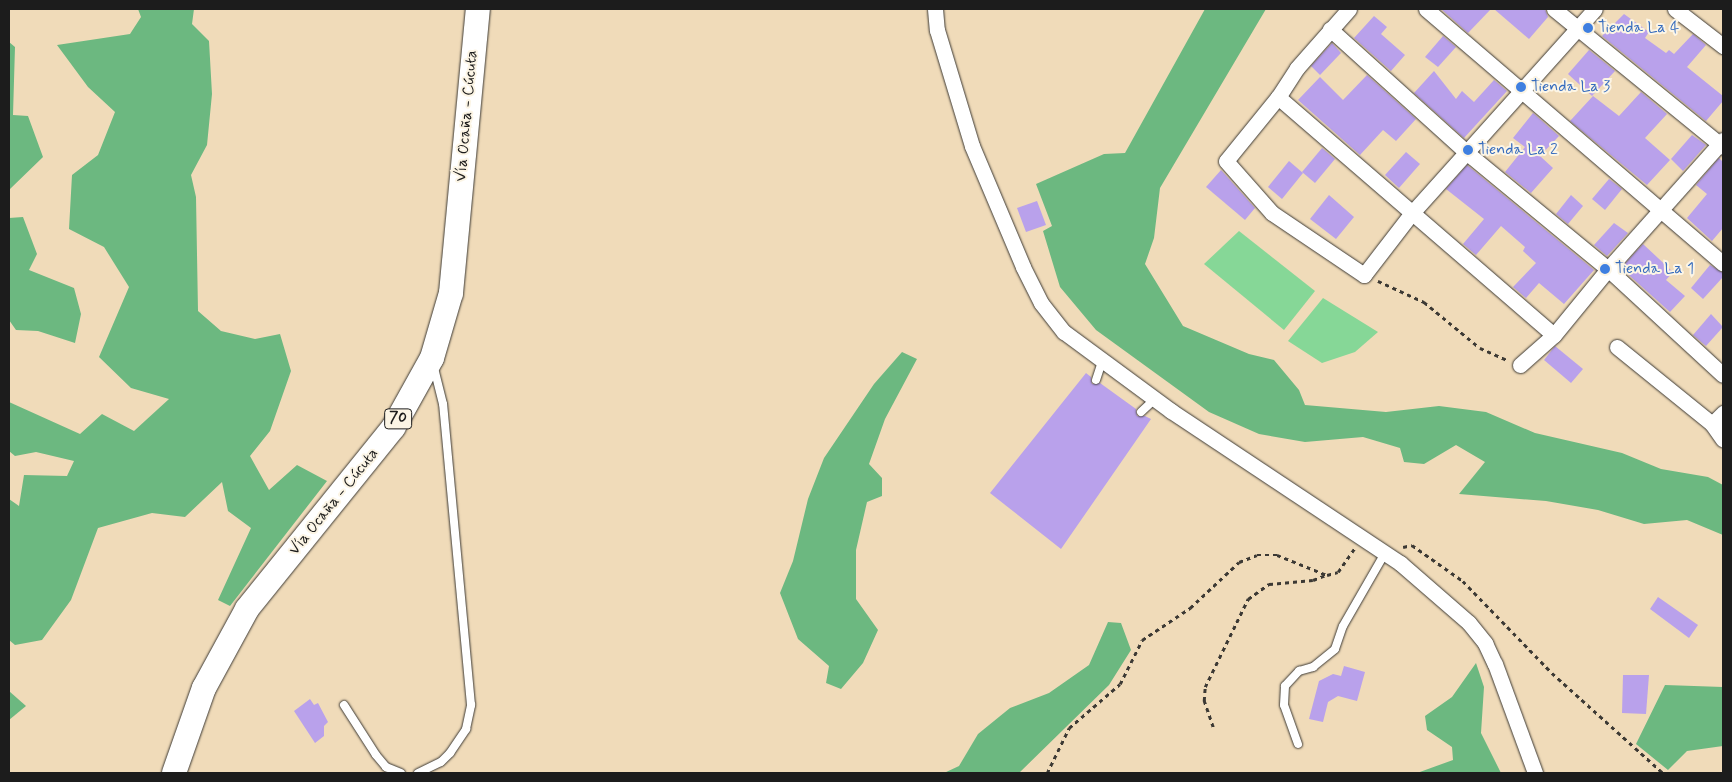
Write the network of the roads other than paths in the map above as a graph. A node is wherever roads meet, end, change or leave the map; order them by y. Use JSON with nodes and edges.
{"nodes":[{"id":1,"x":478,"y":9,"type":"edge"},
{"id":2,"x":935,"y":9,"type":"edge"},
{"id":3,"x":1349,"y":9,"type":"edge"},
{"id":4,"x":1426,"y":9,"type":"edge"},
{"id":5,"x":1554,"y":9,"type":"edge"},
{"id":6,"x":1595,"y":9,"type":"edge"},
{"id":7,"x":1675,"y":9,"type":"edge"},
{"id":8,"x":1330,"y":29,"type":"junction"},
{"id":9,"x":1577,"y":30,"type":"junction"},
{"id":10,"x":1723,"y":46,"type":"edge"},
{"id":11,"x":1524,"y":89,"type":"junction"},
{"id":12,"x":1278,"y":97,"type":"junction"},
{"id":13,"x":1722,"y":144,"type":"edge"},
{"id":14,"x":1466,"y":152,"type":"junction"},
{"id":15,"x":1660,"y":209,"type":"junction"},
{"id":16,"x":1412,"y":214,"type":"junction"},
{"id":17,"x":1723,"y":264,"type":"edge"},
{"id":18,"x":1608,"y":269,"type":"junction"},
{"id":19,"x":1554,"y":335,"type":"junction"},
{"id":20,"x":1617,"y":347,"type":"dead end"},
{"id":21,"x":432,"y":358,"type":"junction"},
{"id":22,"x":1102,"y":362,"type":"junction"},
{"id":23,"x":1520,"y":365,"type":"road end"},
{"id":24,"x":1723,"y":375,"type":"edge"},
{"id":25,"x":1096,"y":380,"type":"dead end"},
{"id":26,"x":1155,"y":399,"type":"junction"},
{"id":27,"x":1141,"y":412,"type":"dead end"},
{"id":28,"x":1723,"y":413,"type":"edge"},
{"id":29,"x":1712,"y":424,"type":"junction"},
{"id":30,"x":1723,"y":440,"type":"edge"},
{"id":31,"x":1384,"y":553,"type":"junction"},
{"id":32,"x":344,"y":705,"type":"dead end"},
{"id":33,"x":1298,"y":744,"type":"dead end"},
{"id":34,"x":174,"y":773,"type":"edge"},
{"id":35,"x":401,"y":773,"type":"edge"},
{"id":36,"x":418,"y":773,"type":"edge"},
{"id":37,"x":1535,"y":773,"type":"edge"}],
"edges":[{"from":1,"to":21,"type":"main road","name":"Vía Ocaña - Cúcuta","number":"70"},
{"from":2,"to":22,"type":"street"},
{"from":3,"to":8,"type":"street"},
{"from":4,"to":11,"type":"street"},
{"from":5,"to":9,"type":"street"},
{"from":6,"to":9,"type":"street"},
{"from":7,"to":10,"type":"street"},
{"from":8,"to":12,"type":"street"},
{"from":8,"to":14,"type":"street"},
{"from":9,"to":11,"type":"street"},
{"from":9,"to":13,"type":"street"},
{"from":11,"to":14,"type":"street"},
{"from":11,"to":15,"type":"street"},
{"from":12,"to":16,"type":"street"},
{"from":12,"to":16,"type":"street"},
{"from":13,"to":15,"type":"street"},
{"from":14,"to":16,"type":"street"},
{"from":14,"to":18,"type":"street"},
{"from":15,"to":17,"type":"street"},
{"from":15,"to":18,"type":"street"},
{"from":16,"to":19,"type":"street"},
{"from":18,"to":19,"type":"street"},
{"from":18,"to":24,"type":"street"},
{"from":19,"to":23,"type":"street"},
{"from":20,"to":29,"type":"street"},
{"from":21,"to":34,"type":"main road","name":"Vía Ocaña - Cúcuta","number":"70"},
{"from":21,"to":36,"type":"lane"},
{"from":22,"to":25,"type":"lane"},
{"from":22,"to":26,"type":"street"},
{"from":26,"to":27,"type":"lane"},
{"from":26,"to":31,"type":"street"},
{"from":28,"to":29,"type":"street"},
{"from":29,"to":30,"type":"street"},
{"from":31,"to":33,"type":"lane"},
{"from":31,"to":37,"type":"street"},
{"from":32,"to":35,"type":"lane"}]}
